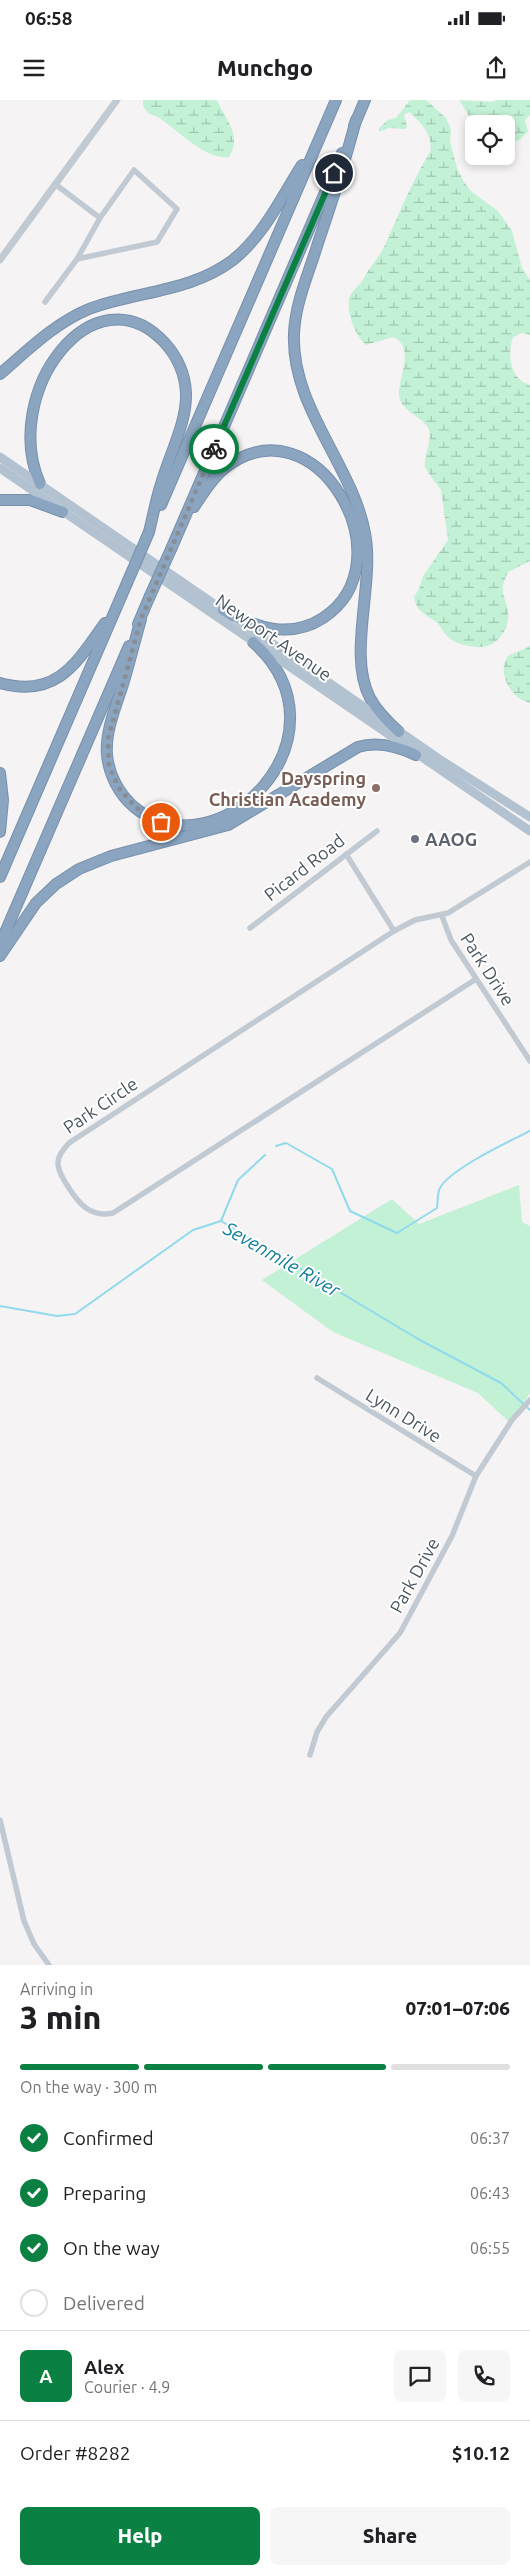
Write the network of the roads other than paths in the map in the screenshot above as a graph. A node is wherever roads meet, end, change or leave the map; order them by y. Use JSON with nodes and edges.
{"nodes":[{"id":1,"x":117,"y":100,"type":"edge"},
{"id":2,"x":336,"y":100,"type":"edge"},
{"id":3,"x":365,"y":100,"type":"edge"},
{"id":4,"x":356,"y":120,"type":"junction"},
{"id":5,"x":319,"y":139,"type":"junction"},
{"id":6,"x":55,"y":184,"type":"junction"},
{"id":7,"x":100,"y":218,"type":"junction"},
{"id":8,"x":77,"y":259,"type":"junction"},
{"id":9,"x":0,"y":260,"type":"edge"},
{"id":10,"x":45,"y":302,"type":"dead end"},
{"id":11,"x":42,"y":352,"type":"dead end"},
{"id":12,"x":0,"y":374,"type":"edge"},
{"id":13,"x":19,"y":456,"type":"dead end"},
{"id":14,"x":0,"y":457,"type":"edge"},
{"id":15,"x":0,"y":468,"type":"edge"},
{"id":16,"x":40,"y":484,"type":"junction"},
{"id":17,"x":0,"y":500,"type":"edge"},
{"id":18,"x":63,"y":512,"type":"junction"},
{"id":19,"x":182,"y":524,"type":"junction"},
{"id":20,"x":149,"y":532,"type":"junction"},
{"id":21,"x":116,"y":608,"type":"junction"},
{"id":22,"x":223,"y":610,"type":"junction"},
{"id":23,"x":141,"y":619,"type":"junction"},
{"id":24,"x":252,"y":642,"type":"junction"},
{"id":25,"x":0,"y":683,"type":"edge"},
{"id":26,"x":399,"y":732,"type":"junction"},
{"id":27,"x":416,"y":755,"type":"junction"},
{"id":28,"x":0,"y":773,"type":"edge"},
{"id":29,"x":530,"y":817,"type":"edge"},
{"id":30,"x":377,"y":831,"type":"dead end"},
{"id":31,"x":530,"y":831,"type":"edge"},
{"id":32,"x":0,"y":832,"type":"edge"},
{"id":33,"x":346,"y":854,"type":"junction"},
{"id":34,"x":530,"y":862,"type":"edge"},
{"id":35,"x":0,"y":877,"type":"edge"},
{"id":36,"x":442,"y":916,"type":"junction"},
{"id":37,"x":250,"y":928,"type":"dead end"},
{"id":38,"x":394,"y":931,"type":"junction"},
{"id":39,"x":0,"y":944,"type":"edge"},
{"id":40,"x":0,"y":956,"type":"edge"},
{"id":41,"x":476,"y":980,"type":"junction"},
{"id":42,"x":530,"y":1061,"type":"edge"},
{"id":43,"x":317,"y":1378,"type":"dead end"},
{"id":44,"x":530,"y":1400,"type":"edge"},
{"id":45,"x":476,"y":1476,"type":"junction"},
{"id":46,"x":310,"y":1755,"type":"dead end"},
{"id":47,"x":0,"y":1820,"type":"edge"},
{"id":48,"x":49,"y":1965,"type":"edge"}],
"edges":[{"from":1,"to":6,"type":"street"},
{"from":2,"to":5,"type":"highway"},
{"from":3,"to":4,"type":"highway"},
{"from":4,"to":19,"type":"highway"},
{"from":4,"to":26,"type":"highway"},
{"from":5,"to":12,"type":"highway"},
{"from":5,"to":20,"type":"highway"},
{"from":6,"to":7,"type":"street"},
{"from":6,"to":9,"type":"street"},
{"from":7,"to":8,"type":"street"},
{"from":7,"to":8,"type":"street"},
{"from":8,"to":10,"type":"street"},
{"from":11,"to":20,"type":"highway"},
{"from":13,"to":16,"type":"highway"},
{"from":14,"to":16,"type":"main road","name":"Newport Avenue"},
{"from":15,"to":18,"type":"main road","name":"Newport Avenue"},
{"from":16,"to":22,"type":"main road","name":"Newport Avenue"},
{"from":17,"to":18,"type":"highway"},
{"from":18,"to":24,"type":"main road","name":"Newport Avenue"},
{"from":19,"to":22,"type":"highway"},
{"from":19,"to":23,"type":"highway","bridge":true},
{"from":20,"to":21,"type":"highway","bridge":true},
{"from":21,"to":25,"type":"highway"},
{"from":21,"to":35,"type":"highway"},
{"from":22,"to":26,"type":"main road","name":"Newport Avenue"},
{"from":23,"to":24,"type":"highway"},
{"from":23,"to":39,"type":"highway"},
{"from":24,"to":27,"type":"main road","name":"Newport Avenue"},
{"from":26,"to":29,"type":"main road","name":"Newport Avenue"},
{"from":27,"to":31,"type":"main road","name":"Newport Avenue"},
{"from":27,"to":40,"type":"highway"},
{"from":28,"to":32,"type":"highway"},
{"from":30,"to":33,"type":"street","name":"Picard Road"},
{"from":33,"to":37,"type":"street","name":"Picard Road"},
{"from":33,"to":38,"type":"street"},
{"from":34,"to":36,"type":"street","name":"Park Circle"},
{"from":36,"to":38,"type":"street","name":"Park Circle"},
{"from":36,"to":41,"type":"street","name":"Park Drive"},
{"from":38,"to":41,"type":"street","name":"Park Circle"},
{"from":41,"to":42,"type":"street","name":"Park Drive"},
{"from":43,"to":45,"type":"street","name":"Lynn Drive"},
{"from":44,"to":45,"type":"street","name":"Park Drive"},
{"from":45,"to":46,"type":"street","name":"Park Drive"},
{"from":47,"to":48,"type":"street"}]}
